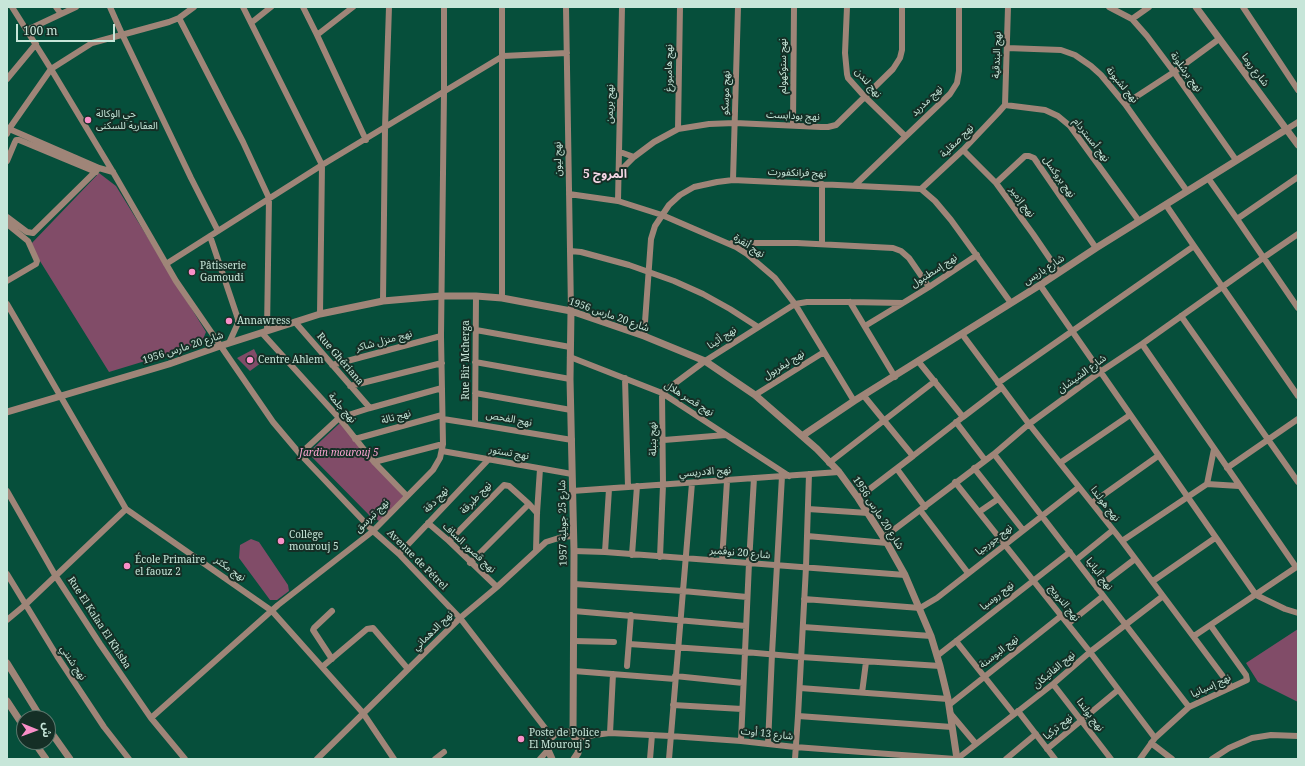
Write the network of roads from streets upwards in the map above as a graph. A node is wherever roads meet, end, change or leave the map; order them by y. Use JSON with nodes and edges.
{"nodes":[{"id":1,"x":12,"y":7,"type":"edge"},
{"id":2,"x":56,"y":7,"type":"edge"},
{"id":3,"x":76,"y":7,"type":"edge"},
{"id":4,"x":110,"y":7,"type":"edge"},
{"id":5,"x":194,"y":7,"type":"edge"},
{"id":6,"x":243,"y":7,"type":"edge"},
{"id":7,"x":271,"y":7,"type":"edge"},
{"id":8,"x":303,"y":7,"type":"edge"},
{"id":9,"x":353,"y":7,"type":"edge"},
{"id":10,"x":389,"y":7,"type":"edge"},
{"id":11,"x":444,"y":7,"type":"edge"},
{"id":12,"x":502,"y":7,"type":"edge"},
{"id":13,"x":566,"y":7,"type":"edge"},
{"id":14,"x":622,"y":7,"type":"edge"},
{"id":15,"x":680,"y":7,"type":"edge"},
{"id":16,"x":738,"y":7,"type":"edge"},
{"id":17,"x":794,"y":7,"type":"edge"},
{"id":18,"x":847,"y":7,"type":"edge"},
{"id":19,"x":902,"y":7,"type":"edge"},
{"id":20,"x":959,"y":7,"type":"edge"},
{"id":21,"x":1008,"y":7,"type":"edge"},
{"id":22,"x":1109,"y":7,"type":"edge"},
{"id":23,"x":1149,"y":7,"type":"edge"},
{"id":24,"x":1196,"y":7,"type":"edge"},
{"id":25,"x":1243,"y":7,"type":"edge"},
{"id":26,"x":61,"y":14,"type":"junction"},
{"id":27,"x":179,"y":18,"type":"junction"},
{"id":28,"x":1132,"y":19,"type":"junction"},
{"id":29,"x":251,"y":23,"type":"junction"},
{"id":30,"x":27,"y":30,"type":"junction"},
{"id":31,"x":122,"y":34,"type":"junction"},
{"id":32,"x":317,"y":35,"type":"junction"},
{"id":33,"x":1219,"y":39,"type":"junction"},
{"id":34,"x":36,"y":44,"type":"junction"},
{"id":35,"x":1007,"y":48,"type":"junction"},
{"id":36,"x":567,"y":53,"type":"junction"},
{"id":37,"x":503,"y":56,"type":"junction"},
{"id":38,"x":51,"y":69,"type":"junction"},
{"id":39,"x":1174,"y":72,"type":"junction"},
{"id":40,"x":7,"y":79,"type":"edge"},
{"id":41,"x":1298,"y":90,"type":"edge"},
{"id":42,"x":444,"y":92,"type":"junction"},
{"id":43,"x":865,"y":97,"type":"junction"},
{"id":44,"x":1126,"y":104,"type":"junction"},
{"id":45,"x":1005,"y":105,"type":"junction"},
{"id":46,"x":1298,"y":122,"type":"edge"},
{"id":47,"x":735,"y":123,"type":"junction"},
{"id":48,"x":793,"y":125,"type":"junction"},
{"id":49,"x":385,"y":128,"type":"junction"},
{"id":50,"x":678,"y":129,"type":"junction"},
{"id":51,"x":1287,"y":129,"type":"junction"},
{"id":52,"x":8,"y":130,"type":"edge"},
{"id":53,"x":905,"y":136,"type":"junction"},
{"id":54,"x":366,"y":140,"type":"junction"},
{"id":55,"x":1298,"y":145,"type":"edge"},
{"id":56,"x":963,"y":150,"type":"junction"},
{"id":57,"x":620,"y":152,"type":"junction"},
{"id":58,"x":634,"y":157,"type":"junction"},
{"id":59,"x":7,"y":160,"type":"edge"},
{"id":60,"x":1236,"y":160,"type":"junction"},
{"id":61,"x":322,"y":165,"type":"junction"},
{"id":62,"x":98,"y":170,"type":"junction"},
{"id":63,"x":113,"y":172,"type":"junction"},
{"id":64,"x":619,"y":172,"type":"junction"},
{"id":65,"x":1298,"y":177,"type":"edge"},
{"id":66,"x":1208,"y":178,"type":"junction"},
{"id":67,"x":733,"y":180,"type":"junction"},
{"id":68,"x":996,"y":183,"type":"junction"},
{"id":69,"x":822,"y":184,"type":"junction"},
{"id":70,"x":855,"y":185,"type":"junction"},
{"id":71,"x":921,"y":189,"type":"junction"},
{"id":72,"x":1187,"y":191,"type":"junction"},
{"id":73,"x":569,"y":194,"type":"junction"},
{"id":74,"x":269,"y":198,"type":"junction"},
{"id":75,"x":618,"y":200,"type":"junction"},
{"id":76,"x":1166,"y":204,"type":"junction"},
{"id":77,"x":662,"y":214,"type":"junction"},
{"id":78,"x":7,"y":217,"type":"edge"},
{"id":79,"x":1237,"y":219,"type":"junction"},
{"id":80,"x":1139,"y":221,"type":"junction"},
{"id":81,"x":7,"y":224,"type":"edge"},
{"id":82,"x":218,"y":231,"type":"junction"},
{"id":83,"x":1298,"y":234,"type":"edge"},
{"id":84,"x":210,"y":236,"type":"junction"},
{"id":85,"x":728,"y":243,"type":"junction"},
{"id":86,"x":822,"y":244,"type":"junction"},
{"id":87,"x":1194,"y":246,"type":"junction"},
{"id":88,"x":1096,"y":248,"type":"junction"},
{"id":89,"x":570,"y":251,"type":"junction"},
{"id":90,"x":977,"y":255,"type":"junction"},
{"id":91,"x":1263,"y":258,"type":"junction"},
{"id":92,"x":166,"y":264,"type":"junction"},
{"id":93,"x":648,"y":270,"type":"junction"},
{"id":94,"x":1059,"y":272,"type":"junction"},
{"id":95,"x":7,"y":281,"type":"edge"},
{"id":96,"x":1040,"y":285,"type":"junction"},
{"id":97,"x":929,"y":287,"type":"junction"},
{"id":98,"x":1222,"y":287,"type":"junction"},
{"id":99,"x":441,"y":296,"type":"junction"},
{"id":100,"x":476,"y":296,"type":"junction"},
{"id":101,"x":502,"y":298,"type":"junction"},
{"id":102,"x":1295,"y":298,"type":"edge"},
{"id":103,"x":383,"y":301,"type":"junction"},
{"id":104,"x":850,"y":302,"type":"junction"},
{"id":105,"x":903,"y":303,"type":"junction"},
{"id":106,"x":1011,"y":303,"type":"junction"},
{"id":107,"x":7,"y":304,"type":"edge"},
{"id":108,"x":795,"y":304,"type":"junction"},
{"id":109,"x":1298,"y":308,"type":"edge"},
{"id":110,"x":571,"y":311,"type":"junction"},
{"id":111,"x":320,"y":314,"type":"junction"},
{"id":112,"x":1180,"y":316,"type":"junction"},
{"id":113,"x":295,"y":322,"type":"junction"},
{"id":114,"x":865,"y":326,"type":"junction"},
{"id":115,"x":758,"y":327,"type":"junction"},
{"id":116,"x":476,"y":330,"type":"junction"},
{"id":117,"x":1072,"y":331,"type":"junction"},
{"id":118,"x":265,"y":332,"type":"junction"},
{"id":119,"x":962,"y":334,"type":"junction"},
{"id":120,"x":440,"y":336,"type":"junction"},
{"id":121,"x":644,"y":336,"type":"junction"},
{"id":122,"x":229,"y":343,"type":"junction"},
{"id":123,"x":1142,"y":344,"type":"junction"},
{"id":124,"x":220,"y":346,"type":"junction"},
{"id":125,"x":570,"y":347,"type":"junction"},
{"id":126,"x":824,"y":352,"type":"junction"},
{"id":127,"x":570,"y":357,"type":"junction"},
{"id":128,"x":705,"y":361,"type":"junction"},
{"id":129,"x":475,"y":362,"type":"junction"},
{"id":130,"x":918,"y":362,"type":"junction"},
{"id":131,"x":442,"y":363,"type":"junction"},
{"id":132,"x":332,"y":365,"type":"junction"},
{"id":133,"x":1100,"y":372,"type":"junction"},
{"id":134,"x":895,"y":377,"type":"junction"},
{"id":135,"x":625,"y":378,"type":"junction"},
{"id":136,"x":570,"y":379,"type":"junction"},
{"id":137,"x":935,"y":382,"type":"junction"},
{"id":138,"x":1000,"y":385,"type":"junction"},
{"id":139,"x":350,"y":386,"type":"junction"},
{"id":140,"x":442,"y":388,"type":"junction"},
{"id":141,"x":475,"y":393,"type":"junction"},
{"id":142,"x":662,"y":393,"type":"junction"},
{"id":143,"x":61,"y":396,"type":"junction"},
{"id":144,"x":755,"y":396,"type":"junction"},
{"id":145,"x":864,"y":396,"type":"junction"},
{"id":146,"x":1298,"y":396,"type":"edge"},
{"id":147,"x":854,"y":401,"type":"junction"},
{"id":148,"x":370,"y":408,"type":"junction"},
{"id":149,"x":572,"y":410,"type":"junction"},
{"id":150,"x":7,"y":412,"type":"edge"},
{"id":151,"x":1130,"y":415,"type":"junction"},
{"id":152,"x":443,"y":417,"type":"junction"},
{"id":153,"x":963,"y":417,"type":"junction"},
{"id":154,"x":339,"y":418,"type":"junction"},
{"id":155,"x":1298,"y":419,"type":"edge"},
{"id":156,"x":884,"y":421,"type":"junction"},
{"id":157,"x":956,"y":422,"type":"junction"},
{"id":158,"x":476,"y":424,"type":"junction"},
{"id":159,"x":1029,"y":424,"type":"junction"},
{"id":160,"x":726,"y":435,"type":"junction"},
{"id":161,"x":802,"y":436,"type":"junction"},
{"id":162,"x":355,"y":439,"type":"junction"},
{"id":163,"x":572,"y":440,"type":"junction"},
{"id":164,"x":664,"y":440,"type":"junction"},
{"id":165,"x":1269,"y":440,"type":"junction"},
{"id":166,"x":443,"y":444,"type":"junction"},
{"id":167,"x":1214,"y":449,"type":"junction"},
{"id":168,"x":442,"y":451,"type":"junction"},
{"id":169,"x":300,"y":454,"type":"junction"},
{"id":170,"x":994,"y":454,"type":"junction"},
{"id":171,"x":913,"y":456,"type":"junction"},
{"id":172,"x":1158,"y":456,"type":"junction"},
{"id":173,"x":488,"y":460,"type":"junction"},
{"id":174,"x":985,"y":460,"type":"junction"},
{"id":175,"x":374,"y":462,"type":"junction"},
{"id":176,"x":829,"y":463,"type":"junction"},
{"id":177,"x":1060,"y":463,"type":"junction"},
{"id":178,"x":974,"y":468,"type":"junction"},
{"id":179,"x":1227,"y":468,"type":"junction"},
{"id":180,"x":540,"y":469,"type":"junction"},
{"id":181,"x":897,"y":469,"type":"junction"},
{"id":182,"x":838,"y":472,"type":"junction"},
{"id":183,"x":572,"y":474,"type":"junction"},
{"id":184,"x":809,"y":474,"type":"junction"},
{"id":185,"x":782,"y":476,"type":"junction"},
{"id":186,"x":788,"y":476,"type":"junction"},
{"id":187,"x":754,"y":478,"type":"junction"},
{"id":188,"x":727,"y":480,"type":"junction"},
{"id":189,"x":956,"y":482,"type":"junction"},
{"id":190,"x":1298,"y":482,"type":"edge"},
{"id":191,"x":692,"y":483,"type":"junction"},
{"id":192,"x":1207,"y":484,"type":"junction"},
{"id":193,"x":664,"y":485,"type":"junction"},
{"id":194,"x":637,"y":486,"type":"junction"},
{"id":195,"x":1239,"y":486,"type":"junction"},
{"id":196,"x":628,"y":487,"type":"junction"},
{"id":197,"x":1079,"y":487,"type":"junction"},
{"id":198,"x":609,"y":489,"type":"junction"},
{"id":199,"x":7,"y":491,"type":"edge"},
{"id":200,"x":572,"y":491,"type":"junction"},
{"id":201,"x":407,"y":496,"type":"junction"},
{"id":202,"x":1187,"y":497,"type":"junction"},
{"id":203,"x":858,"y":498,"type":"junction"},
{"id":204,"x":998,"y":499,"type":"junction"},
{"id":205,"x":1092,"y":503,"type":"junction"},
{"id":206,"x":529,"y":504,"type":"junction"},
{"id":207,"x":922,"y":508,"type":"junction"},
{"id":208,"x":126,"y":509,"type":"junction"},
{"id":209,"x":808,"y":509,"type":"junction"},
{"id":210,"x":979,"y":512,"type":"junction"},
{"id":211,"x":537,"y":513,"type":"junction"},
{"id":212,"x":868,"y":513,"type":"junction"},
{"id":213,"x":1041,"y":516,"type":"junction"},
{"id":214,"x":428,"y":523,"type":"junction"},
{"id":215,"x":1023,"y":530,"type":"junction"},
{"id":216,"x":1113,"y":530,"type":"junction"},
{"id":217,"x":373,"y":531,"type":"junction"},
{"id":218,"x":574,"y":536,"type":"junction"},
{"id":219,"x":807,"y":536,"type":"junction"},
{"id":220,"x":1215,"y":538,"type":"junction"},
{"id":221,"x":449,"y":541,"type":"junction"},
{"id":222,"x":885,"y":541,"type":"junction"},
{"id":223,"x":1122,"y":541,"type":"junction"},
{"id":224,"x":1005,"y":544,"type":"junction"},
{"id":225,"x":536,"y":551,"type":"junction"},
{"id":226,"x":574,"y":551,"type":"junction"},
{"id":227,"x":605,"y":552,"type":"junction"},
{"id":228,"x":1070,"y":552,"type":"junction"},
{"id":229,"x":398,"y":554,"type":"junction"},
{"id":230,"x":632,"y":555,"type":"junction"},
{"id":231,"x":660,"y":557,"type":"junction"},
{"id":232,"x":686,"y":559,"type":"junction"},
{"id":233,"x":1135,"y":559,"type":"junction"},
{"id":234,"x":1076,"y":560,"type":"junction"},
{"id":235,"x":722,"y":561,"type":"junction"},
{"id":236,"x":470,"y":563,"type":"junction"},
{"id":237,"x":749,"y":564,"type":"junction"},
{"id":238,"x":776,"y":566,"type":"junction"},
{"id":239,"x":1297,"y":566,"type":"edge"},
{"id":240,"x":806,"y":567,"type":"junction"},
{"id":241,"x":968,"y":573,"type":"junction"},
{"id":242,"x":7,"y":574,"type":"edge"},
{"id":243,"x":55,"y":575,"type":"junction"},
{"id":244,"x":905,"y":575,"type":"junction"},
{"id":245,"x":1034,"y":580,"type":"junction"},
{"id":246,"x":1153,"y":581,"type":"junction"},
{"id":247,"x":574,"y":584,"type":"junction"},
{"id":248,"x":497,"y":587,"type":"junction"},
{"id":249,"x":1097,"y":588,"type":"junction"},
{"id":250,"x":683,"y":591,"type":"junction"},
{"id":251,"x":1256,"y":595,"type":"junction"},
{"id":252,"x":1104,"y":596,"type":"junction"},
{"id":253,"x":1163,"y":596,"type":"junction"},
{"id":254,"x":747,"y":597,"type":"junction"},
{"id":255,"x":804,"y":599,"type":"junction"},
{"id":256,"x":25,"y":605,"type":"junction"},
{"id":257,"x":920,"y":608,"type":"junction"},
{"id":258,"x":272,"y":611,"type":"junction"},
{"id":259,"x":332,"y":611,"type":"dead end"},
{"id":260,"x":574,"y":611,"type":"junction"},
{"id":261,"x":1298,"y":613,"type":"edge"},
{"id":262,"x":631,"y":615,"type":"junction"},
{"id":263,"x":1061,"y":616,"type":"junction"},
{"id":264,"x":460,"y":618,"type":"junction"},
{"id":265,"x":7,"y":620,"type":"edge"},
{"id":266,"x":680,"y":620,"type":"junction"},
{"id":267,"x":1068,"y":624,"type":"junction"},
{"id":268,"x":1125,"y":625,"type":"junction"},
{"id":269,"x":746,"y":626,"type":"junction"},
{"id":270,"x":1211,"y":626,"type":"junction"},
{"id":271,"x":803,"y":627,"type":"junction"},
{"id":272,"x":931,"y":636,"type":"junction"},
{"id":273,"x":1194,"y":636,"type":"junction"},
{"id":274,"x":956,"y":640,"type":"junction"},
{"id":275,"x":574,"y":641,"type":"junction"},
{"id":276,"x":614,"y":642,"type":"dead end"},
{"id":277,"x":629,"y":644,"type":"junction"},
{"id":278,"x":678,"y":647,"type":"junction"},
{"id":279,"x":745,"y":652,"type":"junction"},
{"id":280,"x":1090,"y":652,"type":"junction"},
{"id":281,"x":772,"y":654,"type":"junction"},
{"id":282,"x":937,"y":656,"type":"junction"},
{"id":283,"x":801,"y":657,"type":"junction"},
{"id":284,"x":332,"y":659,"type":"junction"},
{"id":285,"x":866,"y":662,"type":"junction"},
{"id":286,"x":7,"y":663,"type":"edge"},
{"id":287,"x":627,"y":666,"type":"dead end"},
{"id":288,"x":940,"y":666,"type":"junction"},
{"id":289,"x":322,"y":667,"type":"junction"},
{"id":290,"x":408,"y":669,"type":"junction"},
{"id":291,"x":574,"y":672,"type":"junction"},
{"id":292,"x":613,"y":674,"type":"junction"},
{"id":293,"x":984,"y":676,"type":"junction"},
{"id":294,"x":675,"y":678,"type":"junction"},
{"id":295,"x":744,"y":683,"type":"junction"},
{"id":296,"x":1053,"y":684,"type":"junction"},
{"id":297,"x":800,"y":688,"type":"junction"},
{"id":298,"x":1231,"y":688,"type":"junction"},
{"id":299,"x":1118,"y":690,"type":"junction"},
{"id":300,"x":862,"y":693,"type":"junction"},
{"id":301,"x":7,"y":701,"type":"edge"},
{"id":302,"x":949,"y":702,"type":"junction"},
{"id":303,"x":673,"y":705,"type":"junction"},
{"id":304,"x":1189,"y":707,"type":"junction"},
{"id":305,"x":742,"y":709,"type":"junction"},
{"id":306,"x":37,"y":710,"type":"edge"},
{"id":307,"x":363,"y":713,"type":"junction"},
{"id":308,"x":950,"y":713,"type":"junction"},
{"id":309,"x":1016,"y":713,"type":"junction"},
{"id":310,"x":16,"y":715,"type":"edge"},
{"id":311,"x":798,"y":716,"type":"junction"},
{"id":312,"x":151,"y":718,"type":"junction"},
{"id":313,"x":1082,"y":721,"type":"junction"},
{"id":314,"x":952,"y":727,"type":"junction"},
{"id":315,"x":610,"y":733,"type":"junction"},
{"id":316,"x":1036,"y":734,"type":"junction"},
{"id":317,"x":652,"y":735,"type":"junction"},
{"id":318,"x":670,"y":736,"type":"junction"},
{"id":319,"x":1298,"y":736,"type":"edge"},
{"id":320,"x":552,"y":737,"type":"junction"},
{"id":321,"x":575,"y":737,"type":"junction"},
{"id":322,"x":56,"y":739,"type":"edge"},
{"id":323,"x":741,"y":741,"type":"junction"},
{"id":324,"x":1153,"y":741,"type":"junction"},
{"id":325,"x":768,"y":744,"type":"junction"},
{"id":326,"x":976,"y":744,"type":"junction"},
{"id":327,"x":579,"y":747,"type":"junction"},
{"id":328,"x":795,"y":747,"type":"junction"},
{"id":329,"x":1047,"y":749,"type":"junction"},
{"id":330,"x":40,"y":750,"type":"edge"},
{"id":331,"x":548,"y":750,"type":"junction"},
{"id":332,"x":444,"y":752,"type":"dead end"},
{"id":333,"x":320,"y":758,"type":"edge"},
{"id":334,"x":391,"y":758,"type":"edge"},
{"id":335,"x":1053,"y":758,"type":"edge"},
{"id":336,"x":46,"y":759,"type":"edge"},
{"id":337,"x":70,"y":759,"type":"edge"},
{"id":338,"x":129,"y":759,"type":"edge"},
{"id":339,"x":185,"y":759,"type":"edge"},
{"id":340,"x":435,"y":759,"type":"edge"},
{"id":341,"x":540,"y":759,"type":"edge"},
{"id":342,"x":552,"y":759,"type":"edge"},
{"id":343,"x":574,"y":759,"type":"edge"},
{"id":344,"x":580,"y":759,"type":"edge"},
{"id":345,"x":650,"y":759,"type":"edge"},
{"id":346,"x":669,"y":759,"type":"edge"},
{"id":347,"x":795,"y":759,"type":"edge"},
{"id":348,"x":956,"y":759,"type":"edge"},
{"id":349,"x":1006,"y":759,"type":"edge"},
{"id":350,"x":1111,"y":759,"type":"edge"},
{"id":351,"x":1140,"y":759,"type":"edge"},
{"id":352,"x":1172,"y":759,"type":"edge"},
{"id":353,"x":1212,"y":759,"type":"edge"}],
"edges":[{"from":1,"to":30,"type":"street","name":"Avenue de Pétrel"},
{"from":2,"to":26,"type":"street"},
{"from":3,"to":26,"type":"street"},
{"from":4,"to":31,"type":"street"},
{"from":5,"to":27,"type":"street"},
{"from":6,"to":29,"type":"street"},
{"from":7,"to":29,"type":"street"},
{"from":8,"to":32,"type":"street"},
{"from":9,"to":32,"type":"street"},
{"from":10,"to":49,"type":"street"},
{"from":11,"to":42,"type":"street","name":"نهج تبرسق"},
{"from":12,"to":37,"type":"street"},
{"from":13,"to":36,"type":"street","name":"نهج ليون"},
{"from":14,"to":57,"type":"street","name":"نهج بريمن"},
{"from":15,"to":50,"type":"street","name":"نهج هامبورغ"},
{"from":16,"to":47,"type":"street","name":"نهج موسكو"},
{"from":17,"to":48,"type":"street","name":"نهج ستوكهولم"},
{"from":18,"to":43,"type":"street","name":"نهج لندن"},
{"from":19,"to":43,"type":"street","name":"نهج بودابست"},
{"from":20,"to":53,"type":"street","name":"نهج مدريد"},
{"from":21,"to":35,"type":"street","name":"نهج البندقية"},
{"from":22,"to":28,"type":"street","name":"نهج برشلونة"},
{"from":23,"to":28,"type":"street"},
{"from":24,"to":33,"type":"street","name":"شارع روما"},
{"from":25,"to":41,"type":"street"},
{"from":26,"to":30,"type":"street"},
{"from":27,"to":31,"type":"street"},
{"from":27,"to":74,"type":"street"},
{"from":28,"to":39,"type":"street","name":"نهج برشلونة"},
{"from":29,"to":61,"type":"street"},
{"from":30,"to":34,"type":"street","name":"Avenue de Pétrel"},
{"from":31,"to":38,"type":"street"},
{"from":31,"to":82,"type":"street"},
{"from":32,"to":54,"type":"street"},
{"from":33,"to":39,"type":"street"},
{"from":33,"to":51,"type":"street","name":"شارع روما"},
{"from":34,"to":38,"type":"street","name":"Avenue de Pétrel"},
{"from":34,"to":40,"type":"street"},
{"from":35,"to":44,"type":"street","name":"نهج لشبونة"},
{"from":35,"to":45,"type":"street","name":"نهج البندقية"},
{"from":36,"to":37,"type":"street"},
{"from":36,"to":73,"type":"street","name":"نهج ليون"},
{"from":37,"to":42,"type":"street"},
{"from":37,"to":101,"type":"street"},
{"from":38,"to":52,"type":"street"},
{"from":38,"to":63,"type":"street","name":"Avenue de Pétrel"},
{"from":39,"to":44,"type":"street"},
{"from":39,"to":60,"type":"street","name":"نهج برشلونة"},
{"from":42,"to":49,"type":"street"},
{"from":42,"to":99,"type":"street","name":"نهج تبرسق"},
{"from":43,"to":48,"type":"street","name":"نهج بودابست"},
{"from":43,"to":53,"type":"street","name":"نهج لندن"},
{"from":44,"to":72,"type":"street","name":"نهج لشبونة"},
{"from":45,"to":56,"type":"street","name":"نهج صقلية"},
{"from":45,"to":80,"type":"street","name":"نهج أمستردام"},
{"from":46,"to":51,"type":"street","name":"شارع باريس"},
{"from":47,"to":48,"type":"street","name":"نهج بودابست"},
{"from":47,"to":50,"type":"street","name":"نهج بودابست"},
{"from":47,"to":67,"type":"street","name":"نهج موسكو"},
{"from":49,"to":54,"type":"street"},
{"from":49,"to":103,"type":"street"},
{"from":50,"to":58,"type":"street","name":"نهج بودابست"},
{"from":51,"to":55,"type":"street","name":"شارع روما"},
{"from":51,"to":60,"type":"street","name":"شارع باريس"},
{"from":52,"to":62,"type":"street"},
{"from":53,"to":70,"type":"street","name":"نهج مدريد"},
{"from":54,"to":61,"type":"street"},
{"from":56,"to":68,"type":"street","name":"نهج إزمير"},
{"from":56,"to":71,"type":"street","name":"نهج صقلية"},
{"from":57,"to":58,"type":"street"},
{"from":57,"to":64,"type":"street","name":"نهج بريمن"},
{"from":58,"to":64,"type":"street","name":"نهج بودابست"},
{"from":59,"to":62,"type":"street"},
{"from":60,"to":66,"type":"street","name":"شارع باريس"},
{"from":61,"to":74,"type":"street"},
{"from":61,"to":111,"type":"street"},
{"from":62,"to":63,"type":"street"},
{"from":62,"to":78,"type":"street"},
{"from":63,"to":92,"type":"street","name":"Avenue de Pétrel"},
{"from":64,"to":75,"type":"street","name":"نهج بريمن"},
{"from":65,"to":79,"type":"street"},
{"from":66,"to":72,"type":"street","name":"شارع باريس"},
{"from":66,"to":79,"type":"street"},
{"from":67,"to":69,"type":"street","name":"نهج فرانكفورت"},
{"from":67,"to":77,"type":"street","name":"نهج فرانكفورت"},
{"from":68,"to":88,"type":"street","name":"نهج بروكسل"},
{"from":68,"to":94,"type":"street","name":"نهج إزمير"},
{"from":69,"to":70,"type":"street","name":"نهج فرانكفورت"},
{"from":69,"to":86,"type":"street"},
{"from":70,"to":71,"type":"street","name":"نهج فرانكفورت"},
{"from":71,"to":90,"type":"street"},
{"from":72,"to":76,"type":"street","name":"شارع باريس"},
{"from":73,"to":75,"type":"street","name":"نهج أنقرة"},
{"from":73,"to":89,"type":"street","name":"نهج ليون"},
{"from":74,"to":82,"type":"street"},
{"from":74,"to":118,"type":"street"},
{"from":75,"to":77,"type":"street","name":"نهج أنقرة"},
{"from":76,"to":80,"type":"street","name":"شارع باريس"},
{"from":76,"to":87,"type":"street"},
{"from":77,"to":85,"type":"street","name":"نهج أنقرة"},
{"from":77,"to":93,"type":"street","name":"نهج فرانكفورت"},
{"from":79,"to":91,"type":"street"},
{"from":80,"to":88,"type":"street","name":"شارع باريس"},
{"from":81,"to":95,"type":"street"},
{"from":82,"to":84,"type":"street"},
{"from":83,"to":91,"type":"street","name":"شارع الشيشان"},
{"from":84,"to":92,"type":"street"},
{"from":84,"to":122,"type":"street"},
{"from":85,"to":86,"type":"street"},
{"from":85,"to":108,"type":"street","name":"نهج أنقرة"},
{"from":86,"to":97,"type":"street"},
{"from":87,"to":98,"type":"street"},
{"from":87,"to":117,"type":"street"},
{"from":88,"to":94,"type":"street","name":"شارع باريس"},
{"from":89,"to":93,"type":"street"},
{"from":89,"to":110,"type":"street","name":"نهج ليون"},
{"from":90,"to":97,"type":"street","name":"نهج إسطنبول"},
{"from":90,"to":106,"type":"street"},
{"from":91,"to":98,"type":"street","name":"شارع الشيشان"},
{"from":91,"to":102,"type":"street"},
{"from":92,"to":124,"type":"street","name":"Avenue de Pétrel"},
{"from":93,"to":115,"type":"street"},
{"from":93,"to":121,"type":"street","name":"نهج فرانكفورت"},
{"from":94,"to":96,"type":"street","name":"شارع باريس"},
{"from":96,"to":106,"type":"street","name":"شارع باريس"},
{"from":96,"to":117,"type":"street"},
{"from":97,"to":105,"type":"street","name":"نهج إسطنبول"},
{"from":98,"to":112,"type":"street","name":"شارع الشيشان"},
{"from":98,"to":146,"type":"street"},
{"from":99,"to":100,"type":"street","name":"شارع 20 مارس 1956"},
{"from":99,"to":103,"type":"street","name":"شارع 20 مارس 1956"},
{"from":99,"to":120,"type":"street","name":"نهج تبرسق"},
{"from":100,"to":101,"type":"street","name":"شارع 20 مارس 1956"},
{"from":100,"to":116,"type":"street","name":"Rue Bir Mcherga"},
{"from":101,"to":110,"type":"street","name":"شارع 20 مارس 1956"},
{"from":102,"to":109,"type":"street"},
{"from":103,"to":111,"type":"street","name":"شارع 20 مارس 1956"},
{"from":104,"to":105,"type":"street"},
{"from":104,"to":108,"type":"street"},
{"from":104,"to":114,"type":"street"},
{"from":105,"to":114,"type":"street","name":"نهج إسطنبول"},
{"from":106,"to":119,"type":"street","name":"شارع باريس"},
{"from":107,"to":143,"type":"street","name":"نهج مكثر"},
{"from":108,"to":115,"type":"street","name":"نهج أثينا"},
{"from":108,"to":126,"type":"street","name":"نهج أنقرة"},
{"from":110,"to":121,"type":"street","name":"شارع 20 مارس 1956"},
{"from":110,"to":125,"type":"street","name":"شارع 25 جويلية 1957"},
{"from":111,"to":113,"type":"street","name":"شارع 20 مارس 1956"},
{"from":112,"to":123,"type":"street","name":"شارع الشيشان"},
{"from":112,"to":165,"type":"street"},
{"from":113,"to":118,"type":"street","name":"شارع 20 مارس 1956"},
{"from":113,"to":132,"type":"street","name":"Rue Ghériana"},
{"from":114,"to":134,"type":"street"},
{"from":115,"to":128,"type":"street","name":"نهج أثينا"},
{"from":116,"to":125,"type":"street"},
{"from":116,"to":129,"type":"street","name":"Rue Bir Mcherga"},
{"from":117,"to":133,"type":"street"},
{"from":117,"to":138,"type":"street"},
{"from":118,"to":122,"type":"street","name":"شارع 20 مارس 1956"},
{"from":118,"to":154,"type":"street","name":"نهج جلمة"},
{"from":119,"to":130,"type":"street","name":"شارع باريس"},
{"from":119,"to":138,"type":"street","name":"نهج هولندا"},
{"from":120,"to":131,"type":"street","name":"نهج تبرسق"},
{"from":120,"to":132,"type":"street","name":"نهج منزل شاكر"},
{"from":121,"to":128,"type":"street","name":"شارع 20 مارس 1956"},
{"from":122,"to":124,"type":"street","name":"شارع 20 مارس 1956"},
{"from":123,"to":133,"type":"street","name":"شارع الشيشان"},
{"from":123,"to":167,"type":"street"},
{"from":124,"to":143,"type":"street","name":"شارع 20 مارس 1956"},
{"from":124,"to":169,"type":"street","name":"Avenue de Pétrel"},
{"from":125,"to":127,"type":"street","name":"شارع 25 جويلية 1957"},
{"from":126,"to":144,"type":"street","name":"نهج ليفربول"},
{"from":126,"to":147,"type":"street","name":"نهج أنقرة"},
{"from":127,"to":135,"type":"street","name":"نهج قصر هلال"},
{"from":127,"to":136,"type":"street","name":"شارع 25 جويلية 1957"},
{"from":128,"to":142,"type":"street","name":"نهج أثينا"},
{"from":128,"to":144,"type":"street","name":"شارع 20 مارس 1956"},
{"from":129,"to":136,"type":"street"},
{"from":129,"to":141,"type":"street","name":"Rue Bir Mcherga"},
{"from":130,"to":134,"type":"street","name":"شارع باريس"},
{"from":130,"to":137,"type":"street"},
{"from":131,"to":139,"type":"street"},
{"from":131,"to":140,"type":"street","name":"نهج تبرسق"},
{"from":132,"to":139,"type":"street","name":"Rue Ghériana"},
{"from":133,"to":151,"type":"street"},
{"from":133,"to":159,"type":"street","name":"شارع الشيشان"},
{"from":134,"to":145,"type":"street","name":"شارع باريس"},
{"from":135,"to":142,"type":"street","name":"نهج قصر هلال"},
{"from":135,"to":196,"type":"street"},
{"from":136,"to":149,"type":"street","name":"شارع 25 جويلية 1957"},
{"from":137,"to":153,"type":"street"},
{"from":137,"to":156,"type":"street"},
{"from":138,"to":153,"type":"street"},
{"from":138,"to":159,"type":"street","name":"نهج هولندا"},
{"from":139,"to":148,"type":"street","name":"Rue Ghériana"},
{"from":140,"to":148,"type":"street"},
{"from":140,"to":152,"type":"street","name":"نهج تبرسق"},
{"from":141,"to":149,"type":"street"},
{"from":141,"to":158,"type":"street","name":"Rue Bir Mcherga"},
{"from":142,"to":160,"type":"street","name":"نهج قصر هلال"},
{"from":142,"to":164,"type":"street","name":"نهج بنبلة"},
{"from":143,"to":150,"type":"street","name":"شارع 20 مارس 1956"},
{"from":143,"to":208,"type":"street","name":"نهج مكثر"},
{"from":144,"to":161,"type":"street","name":"شارع 20 مارس 1956"},
{"from":145,"to":147,"type":"street","name":"شارع باريس"},
{"from":145,"to":156,"type":"street"},
{"from":147,"to":161,"type":"street","name":"شارع باريس"},
{"from":148,"to":154,"type":"street"},
{"from":149,"to":163,"type":"street","name":"شارع 25 جويلية 1957"},
{"from":151,"to":172,"type":"street"},
{"from":151,"to":177,"type":"street"},
{"from":152,"to":158,"type":"street","name":"نهج الفحص"},
{"from":152,"to":162,"type":"street","name":"نهج تالة"},
{"from":152,"to":166,"type":"street","name":"نهج تبرسق"},
{"from":153,"to":157,"type":"street"},
{"from":154,"to":162,"type":"street","name":"نهج جلمة"},
{"from":154,"to":169,"type":"street"},
{"from":155,"to":165,"type":"street"},
{"from":156,"to":171,"type":"street"},
{"from":156,"to":176,"type":"street"},
{"from":157,"to":171,"type":"street"},
{"from":157,"to":174,"type":"street"},
{"from":158,"to":163,"type":"street","name":"نهج الفحص"},
{"from":159,"to":170,"type":"street","name":"شارع الشيشان"},
{"from":159,"to":177,"type":"street","name":"نهج هولندا"},
{"from":160,"to":164,"type":"street"},
{"from":160,"to":186,"type":"street","name":"نهج قصر هلال"},
{"from":161,"to":176,"type":"street","name":"شارع 20 مارس 1956"},
{"from":162,"to":175,"type":"street","name":"نهج جلمة"},
{"from":163,"to":183,"type":"street","name":"شارع 25 جويلية 1957"},
{"from":164,"to":193,"type":"street","name":"نهج بنبلة"},
{"from":165,"to":179,"type":"street"},
{"from":165,"to":190,"type":"street"},
{"from":166,"to":168,"type":"street","name":"نهج تبرسق"},
{"from":166,"to":175,"type":"street"},
{"from":167,"to":179,"type":"street"},
{"from":167,"to":192,"type":"street"},
{"from":168,"to":173,"type":"street","name":"نهج تستور"},
{"from":168,"to":201,"type":"street","name":"نهج تبرسق"},
{"from":169,"to":217,"type":"street","name":"Avenue de Pétrel"},
{"from":170,"to":174,"type":"street","name":"شارع الشيشان"},
{"from":170,"to":213,"type":"street","name":"نهج ألبانيا"},
{"from":171,"to":181,"type":"street"},
{"from":172,"to":202,"type":"street"},
{"from":172,"to":205,"type":"street"},
{"from":173,"to":180,"type":"street","name":"نهج تستور"},
{"from":173,"to":214,"type":"street","name":"نهج دقة"},
{"from":174,"to":178,"type":"street","name":"شارع الشيشان"},
{"from":175,"to":201,"type":"street","name":"نهج جلمة"},
{"from":176,"to":182,"type":"street","name":"شارع 20 مارس 1956"},
{"from":177,"to":197,"type":"street","name":"نهج هولندا"},
{"from":178,"to":189,"type":"street","name":"شارع الشيشان"},
{"from":178,"to":204,"type":"street"},
{"from":179,"to":195,"type":"street"},
{"from":180,"to":183,"type":"street","name":"نهج تستور"},
{"from":180,"to":211,"type":"street"},
{"from":181,"to":203,"type":"street"},
{"from":181,"to":207,"type":"street"},
{"from":182,"to":184,"type":"street","name":"نهج الادريسي"},
{"from":182,"to":203,"type":"street","name":"شارع 20 مارس 1956"},
{"from":183,"to":200,"type":"street","name":"شارع 25 جويلية 1957"},
{"from":184,"to":186,"type":"street","name":"نهج الادريسي"},
{"from":184,"to":209,"type":"street"},
{"from":185,"to":186,"type":"street","name":"نهج الادريسي"},
{"from":185,"to":187,"type":"street","name":"نهج الادريسي"},
{"from":185,"to":238,"type":"street"},
{"from":187,"to":188,"type":"street","name":"نهج الادريسي"},
{"from":187,"to":237,"type":"street"},
{"from":188,"to":191,"type":"street","name":"نهج الادريسي"},
{"from":188,"to":235,"type":"street"},
{"from":189,"to":207,"type":"street","name":"شارع الشيشان"},
{"from":189,"to":210,"type":"street","name":"نهج النرويج"},
{"from":191,"to":193,"type":"street","name":"نهج الادريسي"},
{"from":191,"to":232,"type":"street"},
{"from":192,"to":195,"type":"street"},
{"from":192,"to":202,"type":"street"},
{"from":193,"to":194,"type":"street","name":"نهج الادريسي"},
{"from":193,"to":231,"type":"street","name":"نهج بنبلة"},
{"from":194,"to":196,"type":"street","name":"نهج الادريسي"},
{"from":194,"to":230,"type":"street"},
{"from":195,"to":239,"type":"street"},
{"from":196,"to":198,"type":"street","name":"نهج الادريسي"},
{"from":197,"to":205,"type":"street","name":"نهج هولندا"},
{"from":197,"to":213,"type":"street","name":"نهج جورجيا"},
{"from":198,"to":200,"type":"street","name":"نهج الادريسي"},
{"from":198,"to":227,"type":"street"},
{"from":199,"to":243,"type":"street","name":"Rue El Kalaa El Khisba"},
{"from":200,"to":218,"type":"street","name":"شارع 25 جويلية 1957"},
{"from":201,"to":217,"type":"street","name":"نهج تبرسق"},
{"from":202,"to":220,"type":"street"},
{"from":202,"to":223,"type":"street"},
{"from":203,"to":212,"type":"street","name":"شارع 20 مارس 1956"},
{"from":204,"to":210,"type":"street"},
{"from":204,"to":215,"type":"street"},
{"from":205,"to":216,"type":"street","name":"نهج هولندا"},
{"from":206,"to":211,"type":"street"},
{"from":206,"to":221,"type":"street","name":"نهج طبرقة"},
{"from":206,"to":236,"type":"street"},
{"from":207,"to":222,"type":"street","name":"شارع الشيشان"},
{"from":207,"to":241,"type":"street"},
{"from":208,"to":243,"type":"street"},
{"from":208,"to":258,"type":"street","name":"نهج مكثر"},
{"from":209,"to":212,"type":"street"},
{"from":209,"to":219,"type":"street"},
{"from":210,"to":224,"type":"street","name":"نهج النرويج"},
{"from":211,"to":225,"type":"street"},
{"from":212,"to":222,"type":"street","name":"شارع 20 مارس 1956"},
{"from":213,"to":215,"type":"street","name":"نهج جورجيا"},
{"from":213,"to":228,"type":"street","name":"نهج ألبانيا"},
{"from":214,"to":221,"type":"street","name":"نهج قصور الساف"},
{"from":214,"to":229,"type":"street","name":"نهج دقة"},
{"from":215,"to":224,"type":"street","name":"نهج جورجيا"},
{"from":216,"to":223,"type":"street","name":"نهج هولندا"},
{"from":216,"to":234,"type":"street"},
{"from":217,"to":229,"type":"street","name":"Avenue de Pétrel"},
{"from":217,"to":258,"type":"street","name":"نهج تبرسق"},
{"from":218,"to":225,"type":"street","name":"نهج الدهماني"},
{"from":218,"to":226,"type":"street","name":"شارع 25 جويلية 1957"},
{"from":219,"to":222,"type":"street"},
{"from":219,"to":240,"type":"street"},
{"from":220,"to":246,"type":"street"},
{"from":220,"to":251,"type":"street"},
{"from":221,"to":236,"type":"street","name":"نهج قصور الساف"},
{"from":222,"to":244,"type":"street","name":"شارع 20 مارس 1956"},
{"from":223,"to":233,"type":"street","name":"نهج هولندا"},
{"from":224,"to":241,"type":"street","name":"نهج جورجيا"},
{"from":224,"to":245,"type":"street","name":"نهج النرويج"},
{"from":225,"to":248,"type":"street","name":"نهج الدهماني"},
{"from":226,"to":227,"type":"street","name":"شارع 20 نوفمبر"},
{"from":226,"to":247,"type":"street","name":"شارع 25 جويلية 1957"},
{"from":227,"to":230,"type":"street","name":"شارع 20 نوفمبر"},
{"from":228,"to":234,"type":"street","name":"نهج ألبانيا"},
{"from":228,"to":245,"type":"street","name":"نهج روسيا"},
{"from":229,"to":264,"type":"street","name":"Avenue de Pétrel"},
{"from":230,"to":231,"type":"street","name":"شارع 20 نوفمبر"},
{"from":231,"to":232,"type":"street","name":"شارع 20 نوفمبر"},
{"from":232,"to":235,"type":"street","name":"شارع 20 نوفمبر"},
{"from":232,"to":250,"type":"street"},
{"from":233,"to":246,"type":"street","name":"نهج هولندا"},
{"from":233,"to":249,"type":"street"},
{"from":234,"to":249,"type":"street","name":"نهج ألبانيا"},
{"from":235,"to":237,"type":"street","name":"شارع 20 نوفمبر"},
{"from":236,"to":248,"type":"street","name":"نهج قصور الساف"},
{"from":237,"to":238,"type":"street","name":"شارع 20 نوفمبر"},
{"from":237,"to":254,"type":"street"},
{"from":238,"to":240,"type":"street","name":"شارع 20 نوفمبر"},
{"from":238,"to":281,"type":"street"},
{"from":239,"to":251,"type":"street"},
{"from":240,"to":244,"type":"street","name":"شارع 20 نوفمبر"},
{"from":240,"to":255,"type":"street"},
{"from":241,"to":257,"type":"street","name":"نهج جورجيا"},
{"from":242,"to":256,"type":"street","name":"نهج شنني"},
{"from":243,"to":256,"type":"street"},
{"from":243,"to":312,"type":"street","name":"Rue El Kalaa El Khisba"},
{"from":244,"to":257,"type":"street","name":"شارع 20 مارس 1956"},
{"from":245,"to":263,"type":"street","name":"نهج النرويج"},
{"from":245,"to":274,"type":"street","name":"نهج روسيا"},
{"from":246,"to":253,"type":"street","name":"نهج هولندا"},
{"from":247,"to":250,"type":"street"},
{"from":247,"to":260,"type":"street","name":"شارع 25 جويلية 1957"},
{"from":248,"to":264,"type":"street","name":"نهج الدهماني"},
{"from":249,"to":252,"type":"street","name":"نهج ألبانيا"},
{"from":250,"to":254,"type":"street"},
{"from":250,"to":266,"type":"street"},
{"from":251,"to":261,"type":"street"},
{"from":251,"to":270,"type":"street"},
{"from":252,"to":267,"type":"street"},
{"from":252,"to":268,"type":"street","name":"نهج ألبانيا"},
{"from":253,"to":268,"type":"street","name":"نهج الفاتيكان"},
{"from":253,"to":273,"type":"street","name":"نهج هولندا"},
{"from":254,"to":269,"type":"street"},
{"from":255,"to":257,"type":"street"},
{"from":255,"to":271,"type":"street"},
{"from":256,"to":265,"type":"street"},
{"from":256,"to":338,"type":"street","name":"نهج شنني"},
{"from":257,"to":272,"type":"street","name":"شارع 20 مارس 1956"},
{"from":258,"to":289,"type":"street","name":"نهج مكثر"},
{"from":258,"to":312,"type":"street","name":"نهج تبرسق"},
{"from":259,"to":284,"type":"street"},
{"from":260,"to":262,"type":"street"},
{"from":260,"to":275,"type":"street","name":"شارع 25 جويلية 1957"},
{"from":262,"to":266,"type":"street"},
{"from":262,"to":277,"type":"street"},
{"from":263,"to":267,"type":"street","name":"نهج النرويج"},
{"from":263,"to":293,"type":"street","name":"نهج البوسنة"},
{"from":264,"to":290,"type":"street","name":"نهج الدهماني"},
{"from":264,"to":320,"type":"street","name":"Avenue de Pétrel"},
{"from":266,"to":269,"type":"street"},
{"from":266,"to":278,"type":"street"},
{"from":267,"to":280,"type":"street","name":"نهج النرويج"},
{"from":268,"to":280,"type":"street","name":"نهج الفاتيكان"},
{"from":268,"to":304,"type":"street","name":"نهج ألبانيا"},
{"from":269,"to":279,"type":"street"},
{"from":270,"to":273,"type":"street"},
{"from":270,"to":298,"type":"street","name":"نهج إسبانيا"},
{"from":271,"to":272,"type":"street"},
{"from":271,"to":283,"type":"street"},
{"from":272,"to":282,"type":"street","name":"شارع 20 مارس 1956"},
{"from":273,"to":298,"type":"street","name":"نهج هولندا"},
{"from":274,"to":282,"type":"street","name":"نهج روسيا"},
{"from":274,"to":293,"type":"street"},
{"from":275,"to":276,"type":"street"},
{"from":275,"to":291,"type":"street","name":"شارع 25 جويلية 1957"},
{"from":277,"to":278,"type":"street"},
{"from":277,"to":287,"type":"street"},
{"from":278,"to":279,"type":"street"},
{"from":278,"to":294,"type":"street"},
{"from":279,"to":281,"type":"street"},
{"from":279,"to":295,"type":"street"},
{"from":280,"to":296,"type":"street","name":"نهج الفاتيكان"},
{"from":280,"to":299,"type":"street","name":"نهج النرويج"},
{"from":281,"to":283,"type":"street"},
{"from":281,"to":325,"type":"street"},
{"from":282,"to":288,"type":"street","name":"شارع 20 مارس 1956"},
{"from":283,"to":285,"type":"street"},
{"from":283,"to":297,"type":"street"},
{"from":284,"to":289,"type":"street"},
{"from":284,"to":290,"type":"street"},
{"from":285,"to":288,"type":"street"},
{"from":285,"to":300,"type":"street"},
{"from":286,"to":306,"type":"street"},
{"from":288,"to":302,"type":"street","name":"شارع 20 مارس 1956"},
{"from":289,"to":307,"type":"street","name":"نهج مكثر"},
{"from":290,"to":307,"type":"street","name":"نهج الدهماني"},
{"from":291,"to":292,"type":"street"},
{"from":291,"to":321,"type":"street","name":"شارع 25 جويلية 1957"},
{"from":292,"to":294,"type":"street"},
{"from":292,"to":315,"type":"street"},
{"from":293,"to":302,"type":"street","name":"نهج البوسنة"},
{"from":293,"to":309,"type":"street"},
{"from":294,"to":295,"type":"street"},
{"from":294,"to":303,"type":"street"},
{"from":295,"to":305,"type":"street"},
{"from":296,"to":309,"type":"street","name":"نهج الفاتيكان"},
{"from":296,"to":313,"type":"street","name":"نهج بولندا"},
{"from":297,"to":300,"type":"street"},
{"from":297,"to":311,"type":"street"},
{"from":298,"to":304,"type":"street","name":"نهج إسبانيا"},
{"from":299,"to":313,"type":"street","name":"نهج تركيا"},
{"from":299,"to":324,"type":"street","name":"نهج النرويج"},
{"from":300,"to":302,"type":"street"},
{"from":301,"to":310,"type":"street"},
{"from":302,"to":308,"type":"street","name":"شارع 20 مارس 1956"},
{"from":303,"to":305,"type":"street"},
{"from":303,"to":318,"type":"street"},
{"from":304,"to":324,"type":"street","name":"نهج إسبانيا"},
{"from":305,"to":323,"type":"street"},
{"from":307,"to":333,"type":"street","name":"نهج الدهماني"},
{"from":307,"to":334,"type":"street","name":"نهج مكثر"},
{"from":308,"to":314,"type":"street","name":"شارع 20 مارس 1956"},
{"from":308,"to":326,"type":"street"},
{"from":309,"to":316,"type":"street"},
{"from":309,"to":326,"type":"street","name":"نهج الفاتيكان"},
{"from":311,"to":314,"type":"street"},
{"from":311,"to":328,"type":"street"},
{"from":312,"to":339,"type":"street","name":"Rue El Kalaa El Khisba"},
{"from":313,"to":329,"type":"street","name":"نهج تركيا"},
{"from":313,"to":350,"type":"street","name":"نهج بولندا"},
{"from":314,"to":348,"type":"street","name":"شارع 20 مارس 1956"},
{"from":315,"to":317,"type":"street","name":"شارع 13 أوت"},
{"from":315,"to":321,"type":"street","name":"شارع 13 أوت"},
{"from":316,"to":329,"type":"street"},
{"from":316,"to":349,"type":"street"},
{"from":317,"to":318,"type":"street","name":"شارع 13 أوت"},
{"from":317,"to":345,"type":"street"},
{"from":318,"to":323,"type":"street","name":"شارع 13 أوت"},
{"from":318,"to":346,"type":"street"},
{"from":319,"to":353,"type":"street"},
{"from":320,"to":321,"type":"street"},
{"from":320,"to":331,"type":"street"},
{"from":321,"to":327,"type":"street"},
{"from":322,"to":337,"type":"street"},
{"from":323,"to":325,"type":"street","name":"شارع 13 أوت"},
{"from":324,"to":351,"type":"street","name":"نهج إسبانيا"},
{"from":324,"to":352,"type":"street","name":"نهج النرويج"},
{"from":325,"to":328,"type":"street","name":"شارع 13 أوت"},
{"from":326,"to":348,"type":"street","name":"نهج الفاتيكان"},
{"from":327,"to":343,"type":"street"},
{"from":327,"to":344,"type":"street"},
{"from":328,"to":347,"type":"street"},
{"from":328,"to":348,"type":"street","name":"شارع 13 أوت"},
{"from":329,"to":335,"type":"street"},
{"from":330,"to":336,"type":"street"},
{"from":331,"to":341,"type":"street"},
{"from":331,"to":342,"type":"street"},
{"from":332,"to":340,"type":"street"}]}
